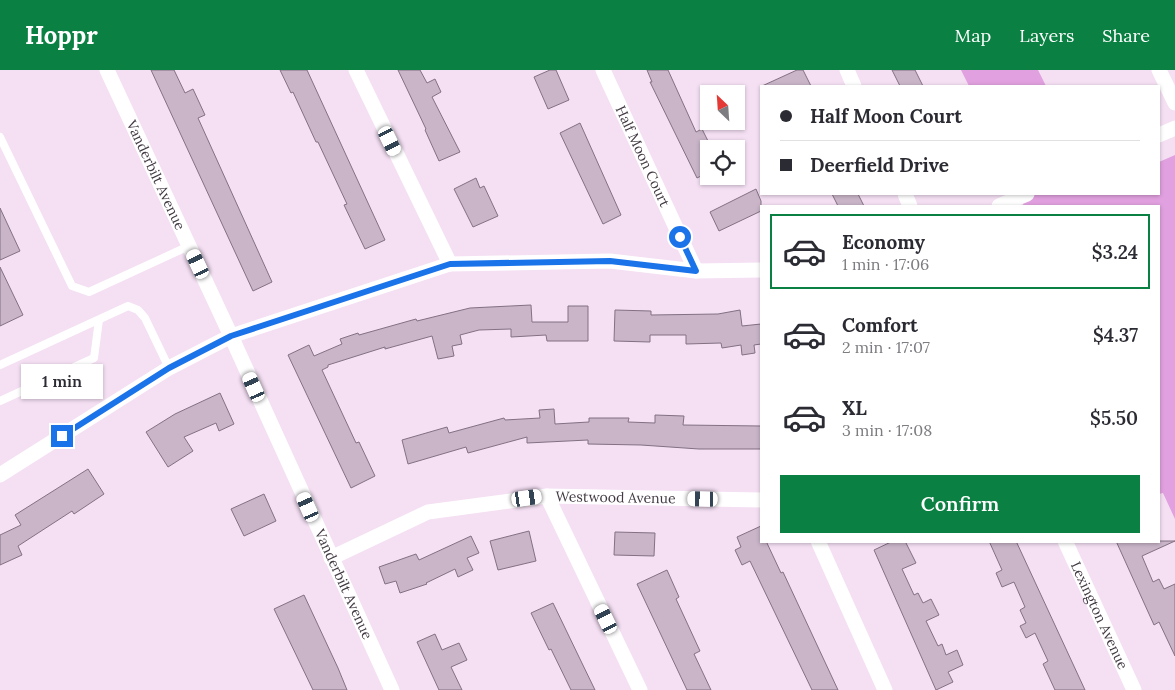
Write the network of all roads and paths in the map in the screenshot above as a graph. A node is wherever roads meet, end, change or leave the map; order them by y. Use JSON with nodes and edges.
{"nodes":[{"id":1,"x":106,"y":70,"type":"edge"},
{"id":2,"x":356,"y":70,"type":"edge"},
{"id":3,"x":602,"y":70,"type":"edge"},
{"id":4,"x":847,"y":70,"type":"edge"},
{"id":5,"x":1159,"y":70,"type":"edge"},
{"id":6,"x":854,"y":85,"type":"edge"},
{"id":7,"x":1175,"y":103,"type":"edge"},
{"id":8,"x":1175,"y":128,"type":"edge"},
{"id":9,"x":1160,"y":135,"type":"edge"},
{"id":10,"x":0,"y":138,"type":"edge"},
{"id":11,"x":1025,"y":195,"type":"edge"},
{"id":12,"x":1001,"y":205,"type":"edge"},
{"id":13,"x":189,"y":246,"type":"junction"},
{"id":14,"x":450,"y":264,"type":"junction"},
{"id":15,"x":760,"y":270,"type":"edge"},
{"id":16,"x":696,"y":271,"type":"junction"},
{"id":17,"x":99,"y":320,"type":"junction"},
{"id":18,"x":231,"y":336,"type":"junction"},
{"id":19,"x":0,"y":366,"type":"edge"},
{"id":20,"x":169,"y":368,"type":"junction"},
{"id":21,"x":0,"y":401,"type":"edge"},
{"id":22,"x":0,"y":475,"type":"edge"},
{"id":23,"x":547,"y":496,"type":"junction"},
{"id":24,"x":760,"y":500,"type":"edge"},
{"id":25,"x":819,"y":543,"type":"edge"},
{"id":26,"x":1066,"y":543,"type":"edge"},
{"id":27,"x":331,"y":558,"type":"junction"},
{"id":28,"x":392,"y":690,"type":"edge"},
{"id":29,"x":640,"y":690,"type":"edge"},
{"id":30,"x":886,"y":690,"type":"edge"},
{"id":31,"x":1134,"y":690,"type":"edge"}],
"edges":[{"from":1,"to":13,"type":"street","name":"Vanderbilt Avenue"},
{"from":2,"to":14,"type":"street"},
{"from":3,"to":16,"type":"street","name":"Half Moon Court"},
{"from":4,"to":6,"type":"street"},
{"from":5,"to":7,"type":"street"},
{"from":8,"to":9,"type":"street"},
{"from":10,"to":13,"type":"lane"},
{"from":11,"to":12,"type":"street"},
{"from":13,"to":18,"type":"street","name":"Vanderbilt Avenue"},
{"from":14,"to":16,"type":"street"},
{"from":14,"to":18,"type":"street"},
{"from":15,"to":16,"type":"street"},
{"from":17,"to":19,"type":"lane"},
{"from":17,"to":20,"type":"lane"},
{"from":17,"to":21,"type":"lane"},
{"from":18,"to":20,"type":"street"},
{"from":18,"to":27,"type":"street","name":"Vanderbilt Avenue"},
{"from":20,"to":22,"type":"street"},
{"from":23,"to":24,"type":"street","name":"Westwood Avenue"},
{"from":23,"to":27,"type":"street","name":"Westwood Avenue"},
{"from":23,"to":29,"type":"street"},
{"from":25,"to":30,"type":"street"},
{"from":26,"to":31,"type":"street","name":"Lexington Avenue"},
{"from":27,"to":28,"type":"street","name":"Vanderbilt Avenue"}]}
